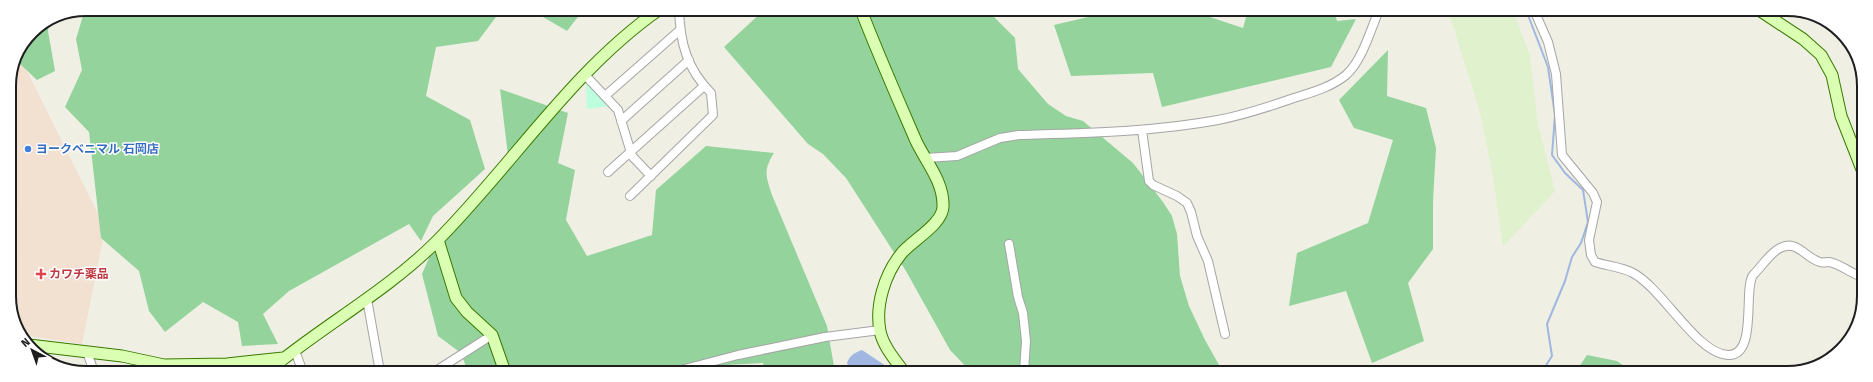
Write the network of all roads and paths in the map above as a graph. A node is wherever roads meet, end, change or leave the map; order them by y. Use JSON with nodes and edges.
{"nodes":[{"id":1,"x":651,"y":16,"type":"edge"},
{"id":2,"x":679,"y":16,"type":"edge"},
{"id":3,"x":863,"y":16,"type":"edge"},
{"id":4,"x":1376,"y":16,"type":"edge"},
{"id":5,"x":1537,"y":16,"type":"edge"},
{"id":6,"x":1768,"y":16,"type":"edge"},
{"id":7,"x":680,"y":30,"type":"junction"},
{"id":8,"x":689,"y":60,"type":"junction"},
{"id":9,"x":585,"y":75,"type":"junction"},
{"id":10,"x":704,"y":86,"type":"junction"},
{"id":11,"x":605,"y":96,"type":"junction"},
{"id":12,"x":621,"y":121,"type":"junction"},
{"id":13,"x":1142,"y":130,"type":"junction"},
{"id":14,"x":631,"y":152,"type":"junction"},
{"id":15,"x":925,"y":158,"type":"junction"},
{"id":16,"x":1857,"y":159,"type":"edge"},
{"id":17,"x":608,"y":172,"type":"dead end"},
{"id":18,"x":651,"y":176,"type":"junction"},
{"id":19,"x":630,"y":196,"type":"dead end"},
{"id":20,"x":438,"y":240,"type":"junction"},
{"id":21,"x":1009,"y":244,"type":"dead end"},
{"id":22,"x":1857,"y":275,"type":"edge"},
{"id":23,"x":367,"y":299,"type":"junction"},
{"id":24,"x":880,"y":330,"type":"junction"},
{"id":25,"x":1226,"y":334,"type":"dead end"},
{"id":26,"x":492,"y":335,"type":"junction"},
{"id":27,"x":37,"y":346,"type":"edge"},
{"id":28,"x":295,"y":351,"type":"junction"},
{"id":29,"x":86,"y":352,"type":"junction"},
{"id":30,"x":283,"y":358,"type":"junction"},
{"id":31,"x":92,"y":366,"type":"edge"},
{"id":32,"x":274,"y":366,"type":"edge"},
{"id":33,"x":301,"y":366,"type":"edge"},
{"id":34,"x":379,"y":366,"type":"edge"},
{"id":35,"x":443,"y":366,"type":"edge"},
{"id":36,"x":503,"y":366,"type":"edge"},
{"id":37,"x":696,"y":366,"type":"edge"},
{"id":38,"x":900,"y":366,"type":"edge"},
{"id":39,"x":1024,"y":366,"type":"edge"}],
"edges":[{"from":1,"to":9,"type":"street"},
{"from":2,"to":7,"type":"street"},
{"from":3,"to":15,"type":"street"},
{"from":4,"to":13,"type":"street"},
{"from":5,"to":22,"type":"street"},
{"from":6,"to":16,"type":"street"},
{"from":7,"to":8,"type":"street"},
{"from":7,"to":11,"type":"street"},
{"from":8,"to":10,"type":"street"},
{"from":8,"to":12,"type":"street"},
{"from":9,"to":11,"type":"street"},
{"from":9,"to":20,"type":"street"},
{"from":10,"to":14,"type":"street"},
{"from":10,"to":18,"type":"street"},
{"from":11,"to":12,"type":"street"},
{"from":12,"to":14,"type":"street"},
{"from":13,"to":15,"type":"street"},
{"from":13,"to":25,"type":"street"},
{"from":14,"to":17,"type":"street"},
{"from":14,"to":18,"type":"street"},
{"from":15,"to":24,"type":"street"},
{"from":18,"to":19,"type":"street"},
{"from":20,"to":23,"type":"street"},
{"from":20,"to":26,"type":"street"},
{"from":21,"to":39,"type":"street"},
{"from":23,"to":28,"type":"street"},
{"from":23,"to":34,"type":"street"},
{"from":24,"to":37,"type":"street"},
{"from":24,"to":38,"type":"street"},
{"from":26,"to":35,"type":"street"},
{"from":26,"to":36,"type":"street"},
{"from":27,"to":29,"type":"street"},
{"from":28,"to":30,"type":"street"},
{"from":28,"to":33,"type":"street"},
{"from":29,"to":30,"type":"street"},
{"from":29,"to":31,"type":"street"},
{"from":30,"to":32,"type":"street"}]}
